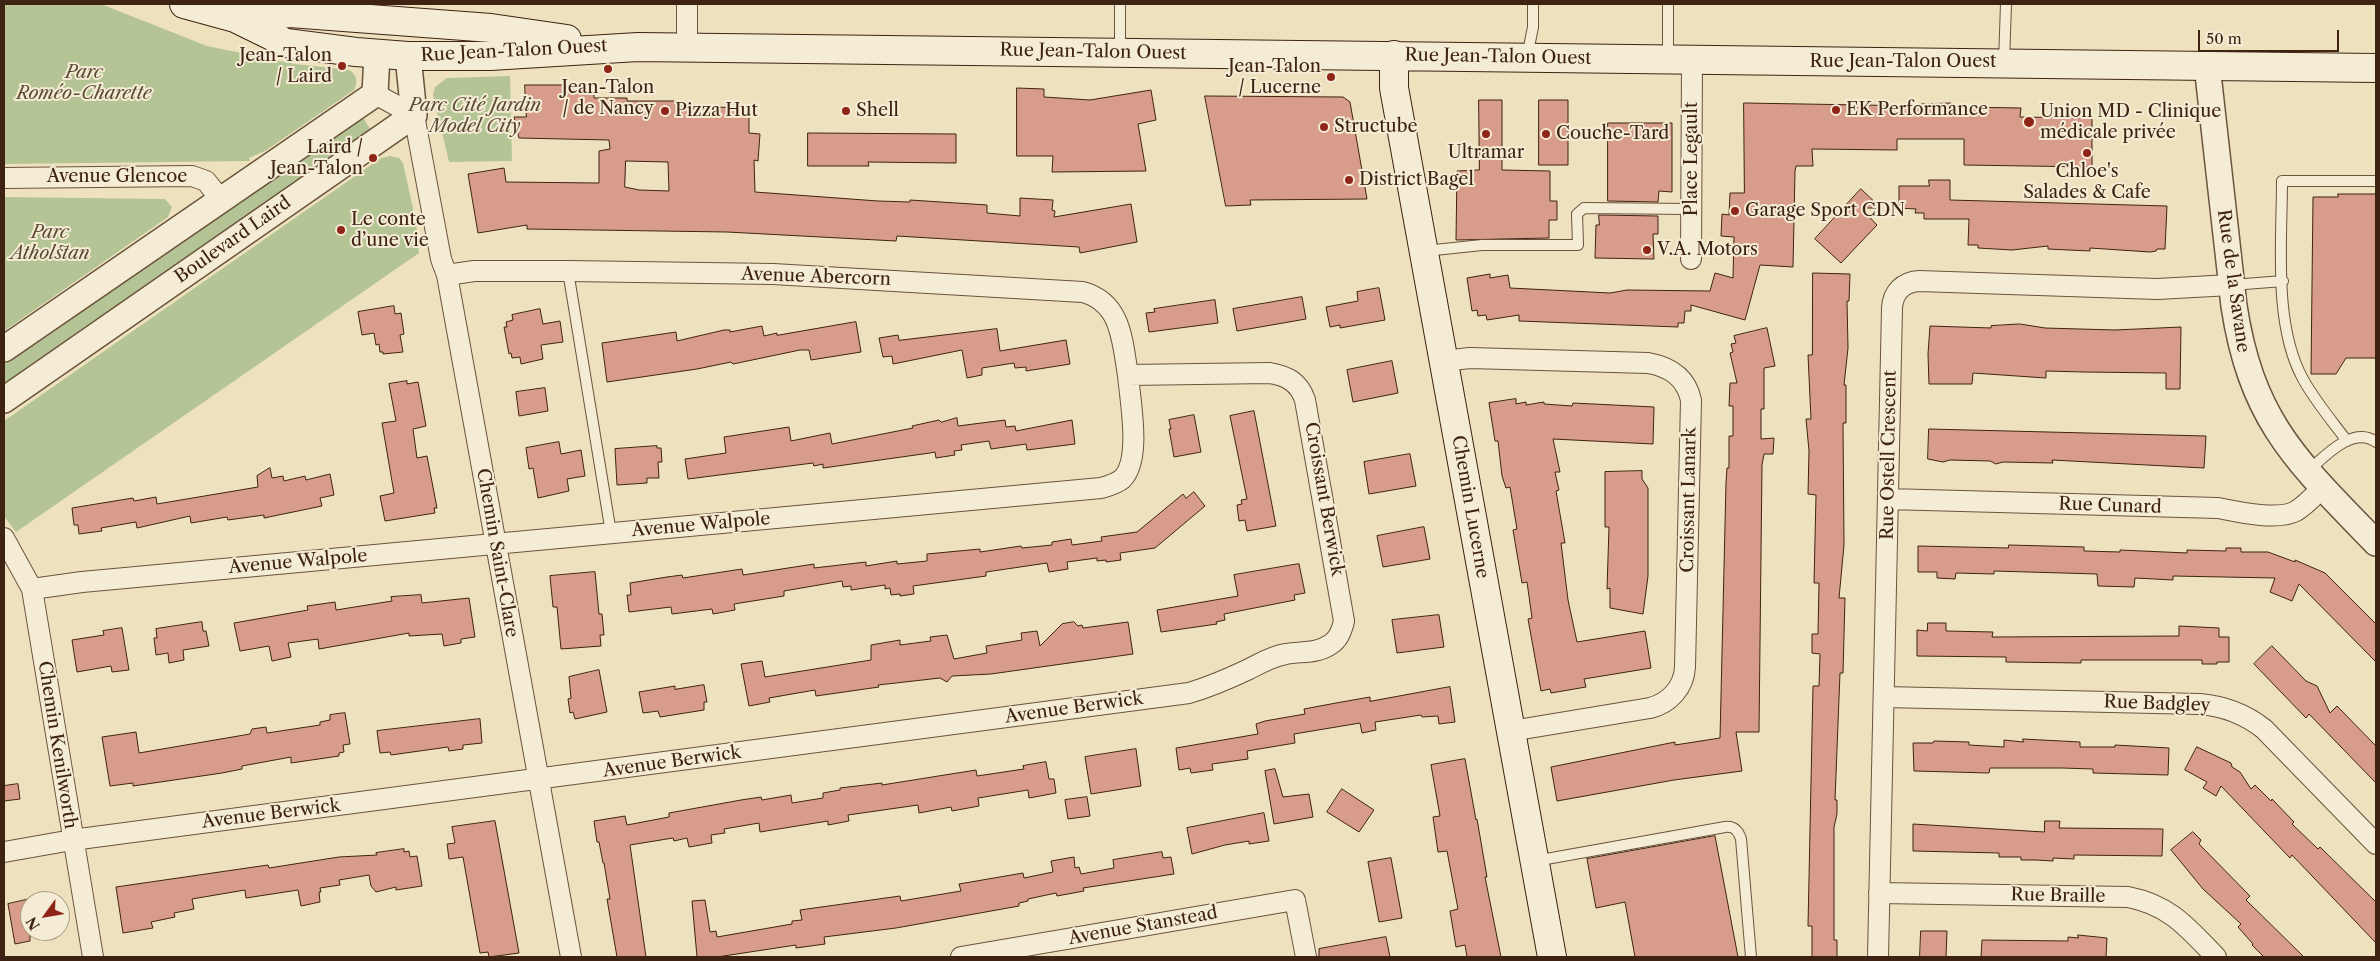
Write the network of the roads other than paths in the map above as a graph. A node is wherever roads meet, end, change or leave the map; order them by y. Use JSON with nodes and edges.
{"nodes":[{"id":1,"x":184,"y":4,"type":"edge"},
{"id":2,"x":687,"y":4,"type":"edge"},
{"id":3,"x":1120,"y":4,"type":"edge"},
{"id":4,"x":1533,"y":4,"type":"edge"},
{"id":5,"x":1668,"y":4,"type":"edge"},
{"id":6,"x":2006,"y":4,"type":"edge"},
{"id":7,"x":379,"y":12,"type":"edge"},
{"id":8,"x":408,"y":12,"type":"edge"},
{"id":9,"x":235,"y":18,"type":"junction"},
{"id":10,"x":620,"y":46,"type":"junction"},
{"id":11,"x":687,"y":47,"type":"junction"},
{"id":12,"x":1120,"y":52,"type":"junction"},
{"id":13,"x":377,"y":54,"type":"junction"},
{"id":14,"x":1394,"y":55,"type":"junction"},
{"id":15,"x":408,"y":56,"type":"junction"},
{"id":16,"x":1527,"y":58,"type":"junction"},
{"id":17,"x":1680,"y":60,"type":"junction"},
{"id":18,"x":2004,"y":63,"type":"junction"},
{"id":19,"x":2207,"y":65,"type":"junction"},
{"id":20,"x":2376,"y":68,"type":"edge"},
{"id":21,"x":375,"y":94,"type":"junction"},
{"id":22,"x":405,"y":120,"type":"junction"},
{"id":23,"x":4,"y":178,"type":"edge"},
{"id":24,"x":2376,"y":181,"type":"edge"},
{"id":25,"x":221,"y":200,"type":"junction"},
{"id":26,"x":1691,"y":209,"type":"junction"},
{"id":27,"x":1424,"y":251,"type":"junction"},
{"id":28,"x":1691,"y":259,"type":"dead end"},
{"id":29,"x":568,"y":271,"type":"junction"},
{"id":30,"x":447,"y":275,"type":"junction"},
{"id":31,"x":2283,"y":281,"type":"junction"},
{"id":32,"x":2231,"y":285,"type":"junction"},
{"id":33,"x":4,"y":349,"type":"edge"},
{"id":34,"x":1443,"y":361,"type":"junction"},
{"id":35,"x":1128,"y":375,"type":"junction"},
{"id":36,"x":4,"y":400,"type":"edge"},
{"id":37,"x":2347,"y":441,"type":"junction"},
{"id":38,"x":2376,"y":442,"type":"edge"},
{"id":39,"x":2315,"y":480,"type":"junction"},
{"id":40,"x":1888,"y":499,"type":"junction"},
{"id":41,"x":612,"y":533,"type":"junction"},
{"id":42,"x":4,"y":538,"type":"edge"},
{"id":43,"x":2376,"y":543,"type":"edge"},
{"id":44,"x":496,"y":544,"type":"junction"},
{"id":45,"x":32,"y":589,"type":"junction"},
{"id":46,"x":1333,"y":643,"type":"joint"},
{"id":47,"x":1884,"y":698,"type":"junction"},
{"id":48,"x":1511,"y":731,"type":"junction"},
{"id":49,"x":538,"y":780,"type":"junction"},
{"id":50,"x":72,"y":840,"type":"junction"},
{"id":51,"x":2376,"y":844,"type":"edge"},
{"id":52,"x":4,"y":852,"type":"edge"},
{"id":53,"x":1534,"y":861,"type":"junction"},
{"id":54,"x":1879,"y":893,"type":"junction"},
{"id":55,"x":93,"y":957,"type":"edge"},
{"id":56,"x":570,"y":957,"type":"edge"},
{"id":57,"x":961,"y":957,"type":"edge"},
{"id":58,"x":1306,"y":957,"type":"edge"},
{"id":59,"x":1552,"y":957,"type":"edge"},
{"id":60,"x":1751,"y":957,"type":"edge"},
{"id":61,"x":1878,"y":957,"type":"edge"},
{"id":62,"x":2216,"y":957,"type":"edge"}],
"edges":[{"from":1,"to":9,"type":"main road","name":"Rue Jean-Talon Ouest"},
{"from":2,"to":11,"type":"street"},
{"from":3,"to":12,"type":"lane"},
{"from":4,"to":16,"type":"lane"},
{"from":5,"to":17,"type":"lane"},
{"from":6,"to":18,"type":"lane"},
{"from":7,"to":8,"type":"main road","name":"Rue Jean-Talon Ouest"},
{"from":7,"to":9,"type":"main road","name":"Rue Jean-Talon Ouest"},
{"from":7,"to":13,"type":"main road"},
{"from":8,"to":10,"type":"main road","name":"Rue Jean-Talon Ouest"},
{"from":8,"to":15,"type":"main road"},
{"from":9,"to":13,"type":"main road","name":"Rue Jean-Talon Ouest"},
{"from":10,"to":11,"type":"main road","name":"Rue Jean-Talon Ouest"},
{"from":10,"to":15,"type":"main road","name":"Rue Jean-Talon Ouest"},
{"from":11,"to":12,"type":"main road","name":"Rue Jean-Talon Ouest"},
{"from":12,"to":14,"type":"main road","name":"Rue Jean-Talon Ouest"},
{"from":13,"to":15,"type":"main road","name":"Rue Jean-Talon Ouest"},
{"from":13,"to":21,"type":"street"},
{"from":14,"to":16,"type":"main road","name":"Rue Jean-Talon Ouest"},
{"from":14,"to":27,"type":"main road","name":"Chemin Lucerne"},
{"from":15,"to":22,"type":"street"},
{"from":16,"to":17,"type":"main road","name":"Rue Jean-Talon Ouest"},
{"from":17,"to":18,"type":"main road","name":"Rue Jean-Talon Ouest"},
{"from":17,"to":26,"type":"street","name":"Place Legault"},
{"from":18,"to":19,"type":"main road","name":"Rue Jean-Talon Ouest"},
{"from":19,"to":20,"type":"main road","name":"Rue Jean-Talon Ouest"},
{"from":19,"to":32,"type":"street","name":"Rue de la Savane"},
{"from":21,"to":22,"type":"street","name":"Chemin Saint-Clare"},
{"from":21,"to":25,"type":"street"},
{"from":22,"to":30,"type":"street","name":"Chemin Saint-Clare"},
{"from":22,"to":36,"type":"street","name":"Boulevard Laird"},
{"from":23,"to":25,"type":"street","name":"Avenue Glencoe"},
{"from":24,"to":31,"type":"lane"},
{"from":25,"to":33,"type":"street"},
{"from":26,"to":27,"type":"lane"},
{"from":26,"to":28,"type":"street","name":"Place Legault"},
{"from":27,"to":34,"type":"main road","name":"Chemin Lucerne"},
{"from":29,"to":30,"type":"street","name":"Avenue Abercorn"},
{"from":29,"to":35,"type":"street","name":"Avenue Abercorn"},
{"from":29,"to":41,"type":"lane"},
{"from":30,"to":44,"type":"street","name":"Chemin Saint-Clare"},
{"from":31,"to":32,"type":"lane"},
{"from":31,"to":37,"type":"lane"},
{"from":32,"to":39,"type":"street","name":"Rue de la Savane"},
{"from":32,"to":40,"type":"street","name":"Rue Ostell Crescent"},
{"from":34,"to":48,"type":"main road","name":"Chemin Lucerne"},
{"from":34,"to":48,"type":"street","name":"Croissant Lanark"},
{"from":35,"to":41,"type":"street","name":"Avenue Walpole"},
{"from":35,"to":46,"type":"street","name":"Croissant Berwick"},
{"from":37,"to":38,"type":"lane"},
{"from":37,"to":39,"type":"lane"},
{"from":39,"to":40,"type":"street","name":"Rue Cunard"},
{"from":39,"to":43,"type":"street","name":"Rue de la Savane"},
{"from":40,"to":47,"type":"street","name":"Rue Ostell Crescent"},
{"from":41,"to":44,"type":"street","name":"Avenue Walpole"},
{"from":42,"to":45,"type":"street","name":"Chemin Kenilworth"},
{"from":44,"to":45,"type":"street","name":"Avenue Walpole"},
{"from":44,"to":49,"type":"street","name":"Chemin Saint-Clare"},
{"from":45,"to":50,"type":"street","name":"Chemin Kenilworth"},
{"from":46,"to":49,"type":"street","name":"Avenue Berwick"},
{"from":47,"to":51,"type":"street","name":"Rue Badgley"},
{"from":47,"to":54,"type":"street","name":"Rue Ostell Crescent"},
{"from":48,"to":53,"type":"main road","name":"Chemin Lucerne"},
{"from":49,"to":50,"type":"street","name":"Avenue Berwick"},
{"from":49,"to":56,"type":"street","name":"Chemin Saint-Clare"},
{"from":50,"to":52,"type":"street","name":"Avenue Berwick"},
{"from":50,"to":55,"type":"street","name":"Chemin Kenilworth"},
{"from":53,"to":59,"type":"main road","name":"Chemin Lucerne"},
{"from":53,"to":60,"type":"lane"},
{"from":54,"to":61,"type":"street","name":"Rue Ostell Crescent"},
{"from":54,"to":62,"type":"street","name":"Rue Braille"},
{"from":57,"to":58,"type":"street","name":"Avenue Stanstead"}]}
